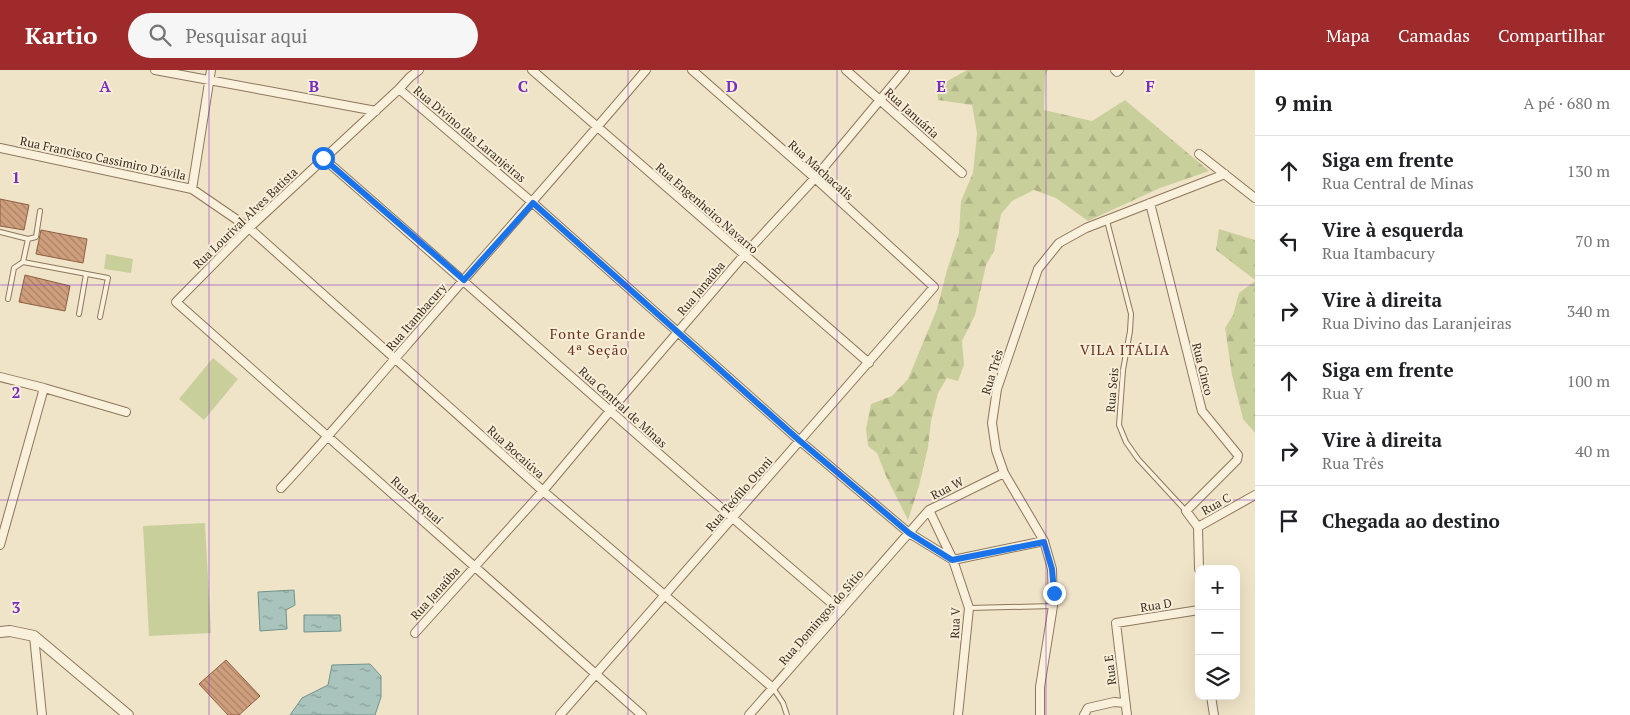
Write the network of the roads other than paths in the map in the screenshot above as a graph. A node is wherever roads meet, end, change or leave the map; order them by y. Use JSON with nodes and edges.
{"nodes":[{"id":1,"x":155,"y":70,"type":"edge"},
{"id":2,"x":211,"y":70,"type":"edge"},
{"id":3,"x":419,"y":70,"type":"edge"},
{"id":4,"x":532,"y":70,"type":"edge"},
{"id":5,"x":646,"y":70,"type":"edge"},
{"id":6,"x":692,"y":70,"type":"edge"},
{"id":7,"x":846,"y":70,"type":"edge"},
{"id":8,"x":905,"y":70,"type":"edge"},
{"id":9,"x":411,"y":74,"type":"edge"},
{"id":10,"x":209,"y":80,"type":"junction"},
{"id":11,"x":399,"y":89,"type":"junction"},
{"id":12,"x":880,"y":99,"type":"junction"},
{"id":13,"x":376,"y":111,"type":"junction"},
{"id":14,"x":598,"y":127,"type":"junction"},
{"id":15,"x":0,"y":148,"type":"edge"},
{"id":16,"x":1199,"y":154,"type":"dead end"},
{"id":17,"x":323,"y":158,"type":"junction"},
{"id":18,"x":962,"y":173,"type":"dead end"},
{"id":19,"x":1225,"y":174,"type":"junction"},
{"id":20,"x":815,"y":178,"type":"junction"},
{"id":21,"x":192,"y":188,"type":"junction"},
{"id":22,"x":1255,"y":198,"type":"edge"},
{"id":23,"x":533,"y":203,"type":"junction"},
{"id":24,"x":1150,"y":203,"type":"junction"},
{"id":25,"x":40,"y":211,"type":"dead end"},
{"id":26,"x":1107,"y":220,"type":"junction"},
{"id":27,"x":249,"y":228,"type":"junction"},
{"id":28,"x":0,"y":232,"type":"edge"},
{"id":29,"x":28,"y":240,"type":"junction"},
{"id":30,"x":744,"y":255,"type":"junction"},
{"id":31,"x":23,"y":262,"type":"junction"},
{"id":32,"x":86,"y":274,"type":"junction"},
{"id":33,"x":464,"y":280,"type":"junction"},
{"id":34,"x":934,"y":287,"type":"joint"},
{"id":35,"x":8,"y":299,"type":"dead end"},
{"id":36,"x":176,"y":302,"type":"joint"},
{"id":37,"x":79,"y":314,"type":"dead end"},
{"id":38,"x":100,"y":317,"type":"dead end"},
{"id":39,"x":679,"y":332,"type":"junction"},
{"id":40,"x":394,"y":359,"type":"junction"},
{"id":41,"x":868,"y":363,"type":"junction"},
{"id":42,"x":0,"y":377,"type":"edge"},
{"id":43,"x":44,"y":388,"type":"junction"},
{"id":44,"x":610,"y":411,"type":"junction"},
{"id":45,"x":126,"y":412,"type":"dead end"},
{"id":46,"x":329,"y":437,"type":"junction"},
{"id":47,"x":800,"y":441,"type":"junction"},
{"id":48,"x":1004,"y":473,"type":"junction"},
{"id":49,"x":282,"y":488,"type":"dead end"},
{"id":50,"x":543,"y":492,"type":"junction"},
{"id":51,"x":1255,"y":494,"type":"edge"},
{"id":52,"x":929,"y":510,"type":"junction"},
{"id":53,"x":1186,"y":512,"type":"junction"},
{"id":54,"x":732,"y":519,"type":"junction"},
{"id":55,"x":1198,"y":526,"type":"junction"},
{"id":56,"x":909,"y":533,"type":"junction"},
{"id":57,"x":1044,"y":542,"type":"junction"},
{"id":58,"x":0,"y":545,"type":"edge"},
{"id":59,"x":952,"y":560,"type":"junction"},
{"id":60,"x":1199,"y":565,"type":"edge"},
{"id":61,"x":474,"y":567,"type":"junction"},
{"id":62,"x":664,"y":596,"type":"junction"},
{"id":63,"x":1053,"y":606,"type":"junction"},
{"id":64,"x":969,"y":608,"type":"junction"},
{"id":65,"x":842,"y":611,"type":"junction"},
{"id":66,"x":1195,"y":611,"type":"edge"},
{"id":67,"x":1116,"y":623,"type":"joint"},
{"id":68,"x":0,"y":632,"type":"edge"},
{"id":69,"x":415,"y":633,"type":"dead end"},
{"id":70,"x":34,"y":636,"type":"junction"},
{"id":71,"x":596,"y":674,"type":"junction"},
{"id":72,"x":773,"y":688,"type":"junction"},
{"id":73,"x":1212,"y":700,"type":"edge"},
{"id":74,"x":1125,"y":703,"type":"junction"},
{"id":75,"x":42,"y":715,"type":"edge"},
{"id":76,"x":128,"y":715,"type":"edge"},
{"id":77,"x":560,"y":715,"type":"edge"},
{"id":78,"x":642,"y":715,"type":"edge"},
{"id":79,"x":749,"y":715,"type":"edge"},
{"id":80,"x":787,"y":715,"type":"edge"},
{"id":81,"x":958,"y":715,"type":"edge"},
{"id":82,"x":1040,"y":715,"type":"edge"},
{"id":83,"x":1084,"y":715,"type":"edge"},
{"id":84,"x":1127,"y":715,"type":"edge"},
{"id":85,"x":1214,"y":715,"type":"edge"}],
"edges":[{"from":1,"to":10,"type":"street"},
{"from":2,"to":10,"type":"street"},
{"from":3,"to":9,"type":"street","name":"Rua Lourival Alves Batista"},
{"from":4,"to":14,"type":"street","name":"Rua Engenheiro Navarro"},
{"from":5,"to":14,"type":"street","name":"Rua Itambacury"},
{"from":6,"to":20,"type":"street","name":"Rua Machacalis"},
{"from":7,"to":12,"type":"street","name":"Rua Januária"},
{"from":8,"to":12,"type":"street","name":"Rua Janaúba"},
{"from":9,"to":11,"type":"street","name":"Rua Lourival Alves Batista"},
{"from":10,"to":13,"type":"street"},
{"from":10,"to":21,"type":"street"},
{"from":11,"to":13,"type":"street","name":"Rua Lourival Alves Batista"},
{"from":11,"to":23,"type":"street","name":"Rua Divino das Laranjeiras"},
{"from":12,"to":18,"type":"street","name":"Rua Januária"},
{"from":12,"to":20,"type":"street","name":"Rua Janaúba"},
{"from":13,"to":17,"type":"street","name":"Rua Lourival Alves Batista"},
{"from":14,"to":23,"type":"street","name":"Rua Itambacury"},
{"from":14,"to":30,"type":"street","name":"Rua Engenheiro Navarro"},
{"from":15,"to":21,"type":"street","name":"Rua Francisco Cassimiro D'ávila"},
{"from":16,"to":19,"type":"street"},
{"from":17,"to":27,"type":"street","name":"Rua Lourival Alves Batista"},
{"from":17,"to":33,"type":"street","name":"Rua Central de Minas"},
{"from":19,"to":22,"type":"street"},
{"from":19,"to":24,"type":"street","name":"Rua Três"},
{"from":20,"to":30,"type":"street","name":"Rua Janaúba"},
{"from":20,"to":34,"type":"street","name":"Rua Machacalis"},
{"from":21,"to":27,"type":"street","name":"Rua Francisco Cassimiro D'ávila"},
{"from":23,"to":33,"type":"street","name":"Rua Itambacury"},
{"from":23,"to":39,"type":"street","name":"Rua Divino das Laranjeiras"},
{"from":24,"to":26,"type":"street","name":"Rua Três"},
{"from":24,"to":53,"type":"street","name":"Rua Cinco"},
{"from":25,"to":29,"type":"lane"},
{"from":26,"to":48,"type":"street","name":"Rua Três"},
{"from":26,"to":53,"type":"lane","name":"Rua Seis"},
{"from":27,"to":36,"type":"street","name":"Rua Lourival Alves Batista"},
{"from":27,"to":40,"type":"street","name":"Rua Bocaiúva"},
{"from":28,"to":29,"type":"lane"},
{"from":29,"to":31,"type":"lane"},
{"from":30,"to":39,"type":"street","name":"Rua Janaúba"},
{"from":30,"to":41,"type":"street","name":"Rua Engenheiro Navarro"},
{"from":31,"to":32,"type":"lane"},
{"from":31,"to":35,"type":"lane"},
{"from":32,"to":37,"type":"lane"},
{"from":32,"to":38,"type":"lane"},
{"from":33,"to":40,"type":"street","name":"Rua Itambacury"},
{"from":33,"to":44,"type":"street","name":"Rua Central de Minas"},
{"from":34,"to":41,"type":"street","name":"Rua Teófilo Otoni"},
{"from":36,"to":46,"type":"street","name":"Rua Araçuaí"},
{"from":39,"to":44,"type":"street","name":"Rua Janaúba"},
{"from":39,"to":47,"type":"street","name":"Rua Divino das Laranjeiras"},
{"from":40,"to":46,"type":"street","name":"Rua Itambacury"},
{"from":40,"to":50,"type":"street","name":"Rua Bocaiúva"},
{"from":41,"to":47,"type":"street","name":"Rua Teófilo Otoni"},
{"from":42,"to":43,"type":"street"},
{"from":43,"to":45,"type":"street"},
{"from":43,"to":58,"type":"street"},
{"from":44,"to":50,"type":"street","name":"Rua Janaúba"},
{"from":44,"to":54,"type":"street","name":"Rua Central de Minas"},
{"from":46,"to":49,"type":"street","name":"Rua Itambacury"},
{"from":46,"to":61,"type":"street","name":"Rua Araçuaí"},
{"from":47,"to":54,"type":"street","name":"Rua Teófilo Otoni"},
{"from":47,"to":56,"type":"street","name":"Rua Divino das Laranjeiras"},
{"from":48,"to":52,"type":"street","name":"Rua W"},
{"from":48,"to":57,"type":"street","name":"Rua Três"},
{"from":50,"to":61,"type":"street","name":"Rua Janaúba"},
{"from":50,"to":62,"type":"street","name":"Rua Bocaiúva"},
{"from":51,"to":55,"type":"street","name":"Rua C"},
{"from":52,"to":56,"type":"street","name":"Rua W"},
{"from":52,"to":59,"type":"street","name":"Rua V"},
{"from":53,"to":55,"type":"street"},
{"from":54,"to":62,"type":"street","name":"Rua Teófilo Otoni"},
{"from":54,"to":65,"type":"street","name":"Rua Central de Minas"},
{"from":55,"to":60,"type":"street","name":"Rua C"},
{"from":56,"to":59,"type":"street","name":"Rua Divino das Laranjeiras"},
{"from":56,"to":65,"type":"street","name":"Rua Domingos do Sítio"},
{"from":57,"to":59,"type":"street"},
{"from":57,"to":63,"type":"street","name":"Rua Três"},
{"from":59,"to":64,"type":"street","name":"Rua V"},
{"from":61,"to":69,"type":"street","name":"Rua Janaúba"},
{"from":61,"to":71,"type":"street","name":"Rua Araçuaí"},
{"from":62,"to":71,"type":"street","name":"Rua Teófilo Otoni"},
{"from":62,"to":72,"type":"street","name":"Rua Bocaiúva"},
{"from":63,"to":64,"type":"lane"},
{"from":63,"to":82,"type":"street","name":"Rua Três"},
{"from":64,"to":81,"type":"street","name":"Rua V"},
{"from":65,"to":72,"type":"street","name":"Rua Domingos do Sítio"},
{"from":66,"to":67,"type":"street","name":"Rua D"},
{"from":67,"to":74,"type":"street","name":"Rua E"},
{"from":68,"to":70,"type":"street"},
{"from":70,"to":75,"type":"street"},
{"from":70,"to":76,"type":"street"},
{"from":71,"to":77,"type":"street","name":"Rua Teófilo Otoni"},
{"from":71,"to":78,"type":"street","name":"Rua Araçuaí"},
{"from":72,"to":79,"type":"street","name":"Rua Domingos do Sítio"},
{"from":72,"to":80,"type":"lane"},
{"from":73,"to":85,"type":"street"},
{"from":74,"to":83,"type":"street"},
{"from":74,"to":84,"type":"street","name":"Rua E"}]}
